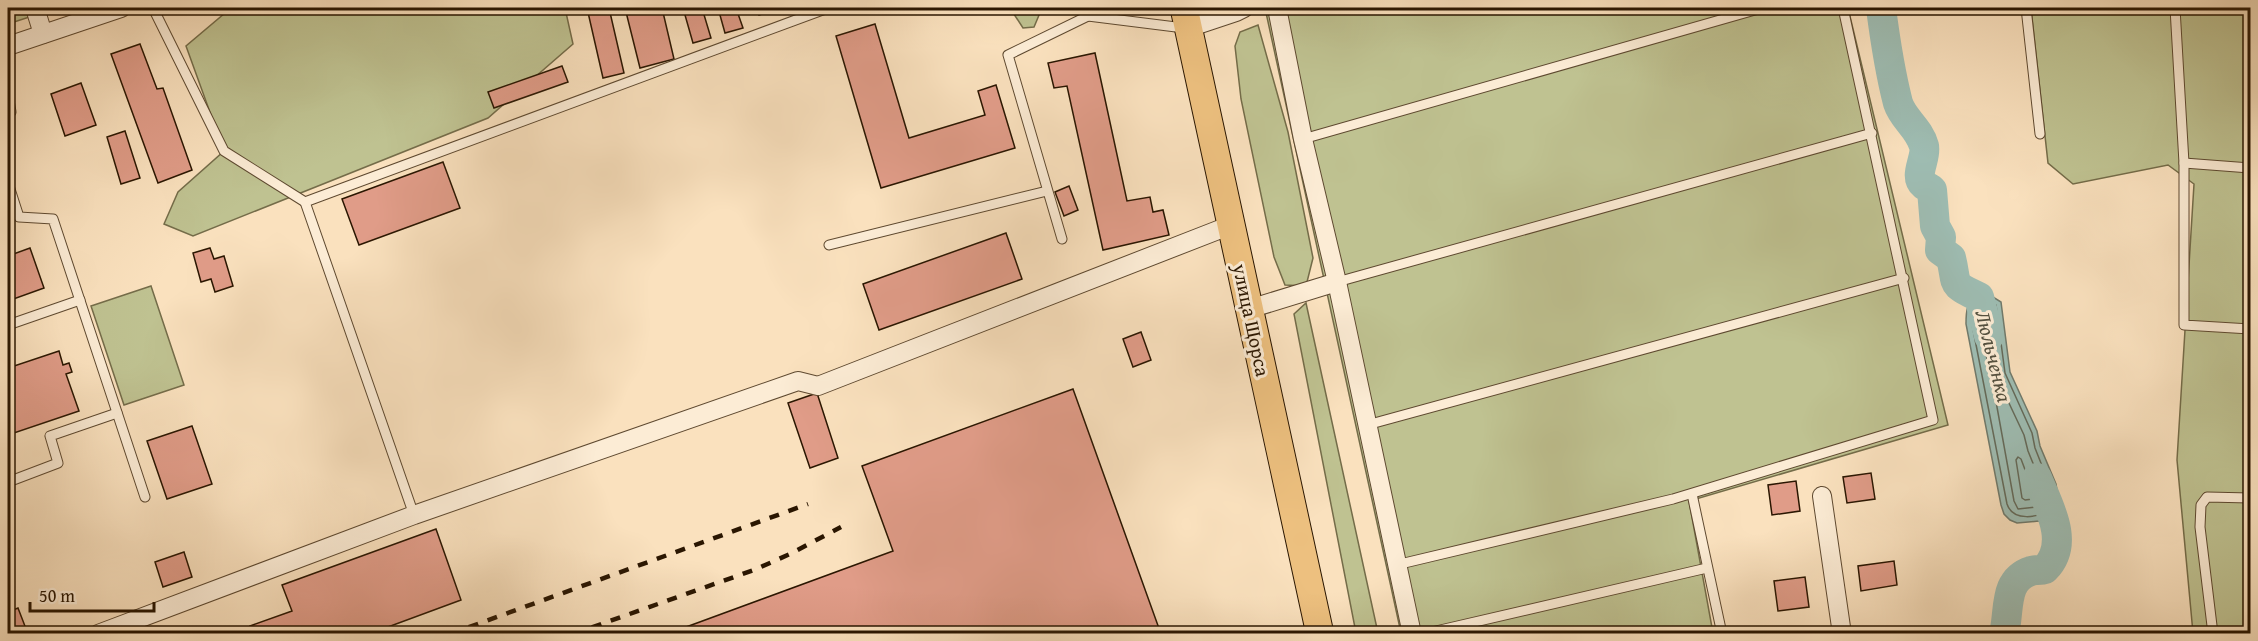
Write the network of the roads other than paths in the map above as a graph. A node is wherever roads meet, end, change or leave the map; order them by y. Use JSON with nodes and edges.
{"nodes":[{"id":1,"x":35,"y":8,"type":"edge"},
{"id":2,"x":121,"y":8,"type":"edge"},
{"id":3,"x":153,"y":8,"type":"edge"},
{"id":4,"x":828,"y":8,"type":"edge"},
{"id":5,"x":1244,"y":8,"type":"edge"},
{"id":6,"x":1277,"y":8,"type":"edge"},
{"id":7,"x":1762,"y":8,"type":"edge"},
{"id":8,"x":1843,"y":8,"type":"edge"},
{"id":9,"x":2026,"y":8,"type":"edge"},
{"id":10,"x":2175,"y":8,"type":"edge"},
{"id":11,"x":1087,"y":12,"type":"edge"},
{"id":12,"x":1186,"y":18,"type":"edge"},
{"id":13,"x":44,"y":34,"type":"junction"},
{"id":14,"x":8,"y":46,"type":"edge"},
{"id":15,"x":8,"y":94,"type":"edge"},
{"id":16,"x":8,"y":114,"type":"edge"},
{"id":17,"x":1872,"y":133,"type":"junction"},
{"id":18,"x":2040,"y":134,"type":"dead end"},
{"id":19,"x":1303,"y":139,"type":"junction"},
{"id":20,"x":2184,"y":163,"type":"junction"},
{"id":21,"x":2250,"y":168,"type":"edge"},
{"id":22,"x":8,"y":183,"type":"edge"},
{"id":23,"x":1047,"y":191,"type":"junction"},
{"id":24,"x":305,"y":202,"type":"junction"},
{"id":25,"x":1231,"y":225,"type":"junction"},
{"id":26,"x":1062,"y":239,"type":"dead end"},
{"id":27,"x":829,"y":245,"type":"dead end"},
{"id":28,"x":1904,"y":278,"type":"junction"},
{"id":29,"x":1337,"y":282,"type":"junction"},
{"id":30,"x":80,"y":300,"type":"junction"},
{"id":31,"x":1250,"y":309,"type":"junction"},
{"id":32,"x":8,"y":325,"type":"edge"},
{"id":33,"x":2250,"y":329,"type":"edge"},
{"id":34,"x":117,"y":413,"type":"junction"},
{"id":35,"x":1367,"y":425,"type":"junction"},
{"id":36,"x":8,"y":482,"type":"edge"},
{"id":37,"x":1692,"y":494,"type":"junction"},
{"id":38,"x":1822,"y":496,"type":"dead end"},
{"id":39,"x":145,"y":497,"type":"dead end"},
{"id":40,"x":2250,"y":498,"type":"edge"},
{"id":41,"x":414,"y":515,"type":"junction"},
{"id":42,"x":1396,"y":565,"type":"junction"},
{"id":43,"x":1707,"y":568,"type":"junction"},
{"id":44,"x":98,"y":633,"type":"edge"},
{"id":45,"x":1320,"y":633,"type":"edge"},
{"id":46,"x":1412,"y":633,"type":"edge"},
{"id":47,"x":1423,"y":633,"type":"edge"},
{"id":48,"x":1722,"y":633,"type":"edge"},
{"id":49,"x":1842,"y":633,"type":"edge"},
{"id":50,"x":2213,"y":633,"type":"edge"}],
"edges":[{"from":1,"to":13,"type":"street"},
{"from":2,"to":13,"type":"street"},
{"from":3,"to":24,"type":"lane"},
{"from":4,"to":24,"type":"lane"},
{"from":5,"to":12,"type":"street"},
{"from":6,"to":19,"type":"street"},
{"from":7,"to":19,"type":"lane"},
{"from":8,"to":17,"type":"lane"},
{"from":9,"to":18,"type":"lane"},
{"from":10,"to":20,"type":"lane"},
{"from":11,"to":12,"type":"lane"},
{"from":11,"to":23,"type":"lane"},
{"from":12,"to":25,"type":"main road","name":"улица Щорса"},
{"from":13,"to":14,"type":"street"},
{"from":15,"to":16,"type":"lane"},
{"from":17,"to":28,"type":"lane"},
{"from":17,"to":29,"type":"lane"},
{"from":19,"to":29,"type":"street"},
{"from":20,"to":21,"type":"lane"},
{"from":20,"to":33,"type":"lane"},
{"from":22,"to":30,"type":"lane"},
{"from":23,"to":26,"type":"lane"},
{"from":23,"to":27,"type":"lane"},
{"from":24,"to":41,"type":"lane"},
{"from":25,"to":31,"type":"main road","name":"улица Щорса"},
{"from":25,"to":41,"type":"street"},
{"from":28,"to":35,"type":"lane"},
{"from":28,"to":37,"type":"lane"},
{"from":29,"to":31,"type":"street"},
{"from":29,"to":35,"type":"street"},
{"from":30,"to":32,"type":"lane"},
{"from":30,"to":34,"type":"lane"},
{"from":31,"to":45,"type":"main road","name":"улица Щорса"},
{"from":34,"to":36,"type":"lane"},
{"from":34,"to":39,"type":"lane"},
{"from":35,"to":42,"type":"street"},
{"from":37,"to":42,"type":"lane"},
{"from":37,"to":43,"type":"lane"},
{"from":38,"to":49,"type":"street"},
{"from":40,"to":50,"type":"lane"},
{"from":41,"to":44,"type":"street"},
{"from":42,"to":46,"type":"street"},
{"from":43,"to":47,"type":"lane"},
{"from":43,"to":48,"type":"lane"}]}
